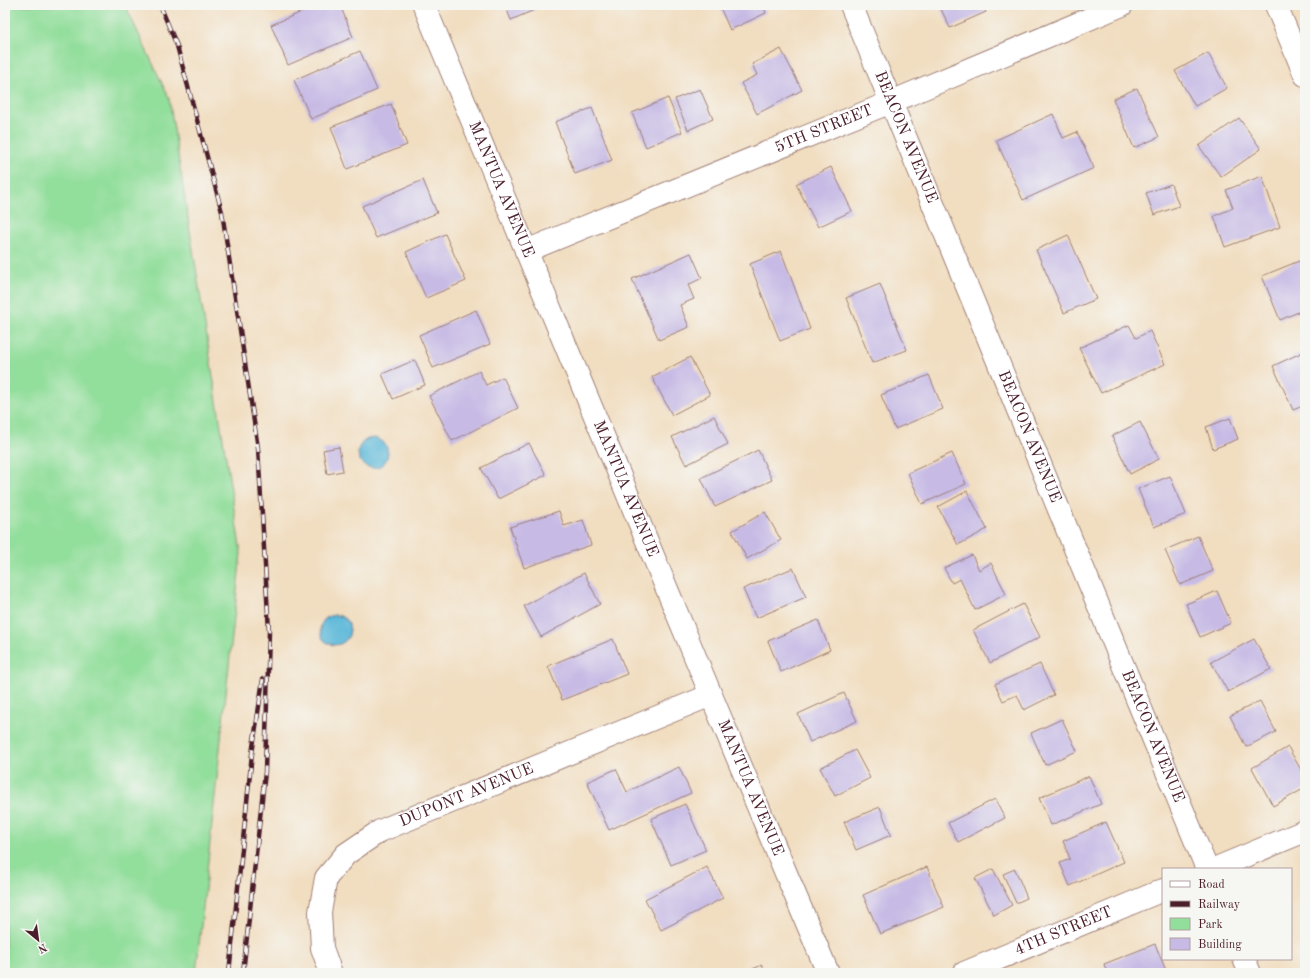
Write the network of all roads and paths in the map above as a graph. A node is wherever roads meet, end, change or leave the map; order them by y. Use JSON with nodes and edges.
{"nodes":[{"id":1,"x":424,"y":5,"type":"edge"},
{"id":2,"x":851,"y":5,"type":"edge"},
{"id":3,"x":1122,"y":5,"type":"edge"},
{"id":4,"x":1276,"y":5,"type":"edge"},
{"id":5,"x":1305,"y":75,"type":"edge"},
{"id":6,"x":891,"y":102,"type":"junction"},
{"id":7,"x":526,"y":251,"type":"junction"},
{"id":8,"x":711,"y":695,"type":"junction"},
{"id":9,"x":1305,"y":831,"type":"edge"},
{"id":10,"x":1207,"y":868,"type":"edge"},
{"id":11,"x":1216,"y":868,"type":"edge"},
{"id":12,"x":1162,"y":890,"type":"edge"},
{"id":13,"x":1244,"y":960,"type":"edge"},
{"id":14,"x":332,"y":973,"type":"edge"},
{"id":15,"x":828,"y":973,"type":"edge"},
{"id":16,"x":964,"y":973,"type":"edge"},
{"id":17,"x":1250,"y":973,"type":"edge"}],
"edges":[{"from":1,"to":7,"type":"street","name":"MANTUA AVENUE"},
{"from":2,"to":6,"type":"street","name":"BEACON AVENUE"},
{"from":3,"to":6,"type":"street","name":"5TH STREET"},
{"from":4,"to":5,"type":"street"},
{"from":6,"to":7,"type":"street","name":"5TH STREET"},
{"from":6,"to":10,"type":"street","name":"BEACON AVENUE"},
{"from":7,"to":8,"type":"street","name":"MANTUA AVENUE"},
{"from":8,"to":14,"type":"street","name":"DUPONT AVENUE"},
{"from":8,"to":15,"type":"street","name":"MANTUA AVENUE"},
{"from":9,"to":11,"type":"street"},
{"from":12,"to":16,"type":"street","name":"4TH STREET"},
{"from":13,"to":17,"type":"street"}]}
